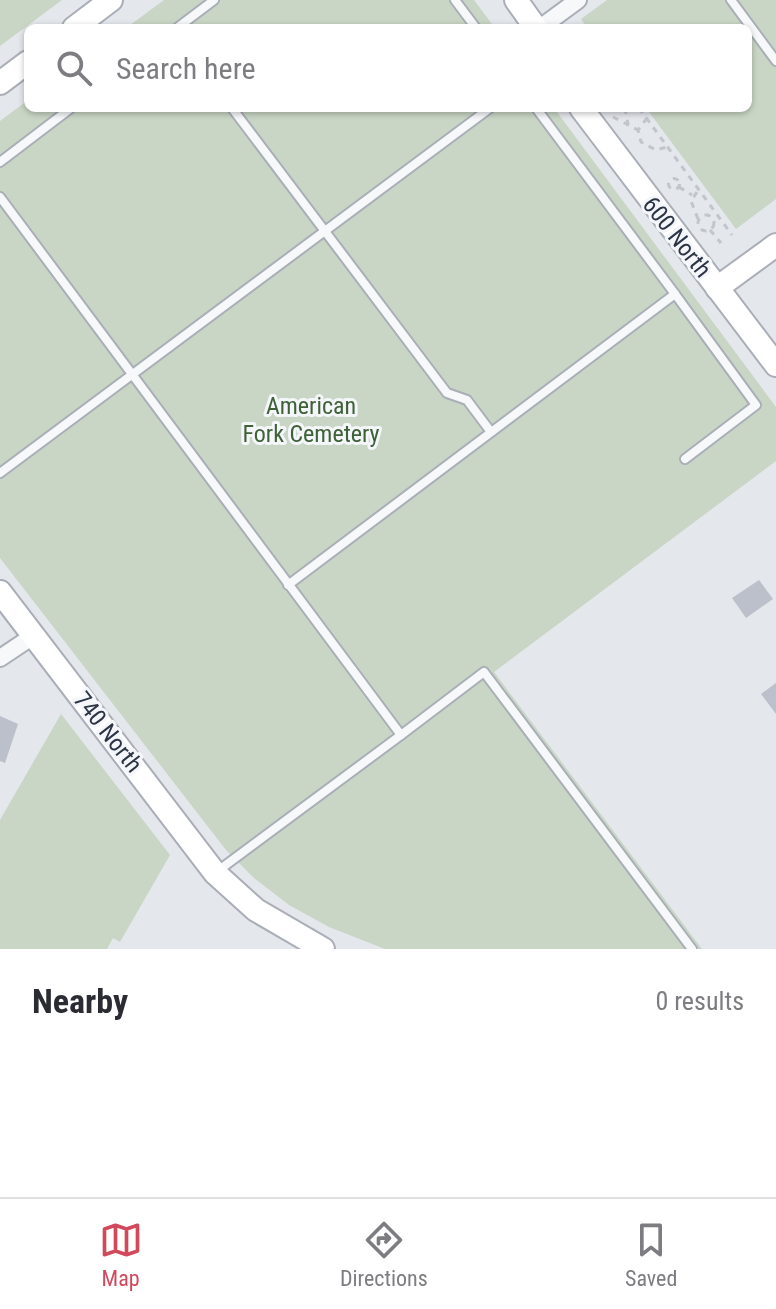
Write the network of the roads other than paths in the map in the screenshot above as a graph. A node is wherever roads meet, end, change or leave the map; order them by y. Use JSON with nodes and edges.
{"nodes":[{"id":1,"x":111,"y":0,"type":"edge"},
{"id":2,"x":214,"y":0,"type":"edge"},
{"id":3,"x":455,"y":0,"type":"edge"},
{"id":4,"x":516,"y":0,"type":"edge"},
{"id":5,"x":578,"y":0,"type":"edge"},
{"id":6,"x":731,"y":0,"type":"edge"},
{"id":7,"x":79,"y":24,"type":"edge"},
{"id":8,"x":182,"y":24,"type":"edge"},
{"id":9,"x":473,"y":24,"type":"edge"},
{"id":10,"x":535,"y":24,"type":"edge"},
{"id":11,"x":544,"y":24,"type":"edge"},
{"id":12,"x":749,"y":24,"type":"edge"},
{"id":13,"x":752,"y":28,"type":"edge"},
{"id":14,"x":776,"y":61,"type":"edge"},
{"id":15,"x":24,"y":65,"type":"edge"},
{"id":16,"x":0,"y":83,"type":"edge"},
{"id":17,"x":66,"y":112,"type":"edge"},
{"id":18,"x":235,"y":112,"type":"edge"},
{"id":19,"x":485,"y":112,"type":"edge"},
{"id":20,"x":539,"y":112,"type":"edge"},
{"id":21,"x":584,"y":112,"type":"edge"},
{"id":22,"x":0,"y":162,"type":"edge"},
{"id":23,"x":0,"y":197,"type":"edge"},
{"id":24,"x":324,"y":231,"type":"junction"},
{"id":25,"x":776,"y":245,"type":"edge"},
{"id":26,"x":717,"y":288,"type":"junction"},
{"id":27,"x":675,"y":294,"type":"junction"},
{"id":28,"x":776,"y":365,"type":"edge"},
{"id":29,"x":131,"y":374,"type":"junction"},
{"id":30,"x":491,"y":432,"type":"junction"},
{"id":31,"x":685,"y":459,"type":"dead end"},
{"id":32,"x":0,"y":473,"type":"edge"},
{"id":33,"x":288,"y":585,"type":"junction"},
{"id":34,"x":0,"y":592,"type":"edge"},
{"id":35,"x":33,"y":636,"type":"junction"},
{"id":36,"x":0,"y":658,"type":"edge"},
{"id":37,"x":401,"y":735,"type":"junction"},
{"id":38,"x":215,"y":873,"type":"junction"},
{"id":39,"x":323,"y":949,"type":"edge"},
{"id":40,"x":692,"y":949,"type":"edge"}],
"edges":[{"from":1,"to":7,"type":"street"},
{"from":2,"to":8,"type":"lane"},
{"from":3,"to":9,"type":"lane"},
{"from":4,"to":10,"type":"street"},
{"from":5,"to":11,"type":"street"},
{"from":6,"to":12,"type":"lane"},
{"from":13,"to":14,"type":"lane"},
{"from":15,"to":16,"type":"street"},
{"from":17,"to":22,"type":"lane"},
{"from":18,"to":24,"type":"lane"},
{"from":19,"to":24,"type":"lane"},
{"from":20,"to":27,"type":"lane"},
{"from":21,"to":26,"type":"street","name":"600 North"},
{"from":23,"to":29,"type":"lane"},
{"from":24,"to":29,"type":"lane"},
{"from":24,"to":30,"type":"lane"},
{"from":25,"to":26,"type":"street"},
{"from":26,"to":28,"type":"street","name":"600 North"},
{"from":27,"to":30,"type":"lane"},
{"from":27,"to":31,"type":"lane"},
{"from":29,"to":32,"type":"lane"},
{"from":29,"to":33,"type":"lane"},
{"from":30,"to":33,"type":"lane"},
{"from":33,"to":37,"type":"lane"},
{"from":34,"to":35,"type":"street","name":"740 North"},
{"from":35,"to":36,"type":"street"},
{"from":35,"to":38,"type":"street","name":"740 North"},
{"from":37,"to":38,"type":"lane"},
{"from":37,"to":40,"type":"lane"},
{"from":38,"to":39,"type":"street","name":"740 North"}]}
